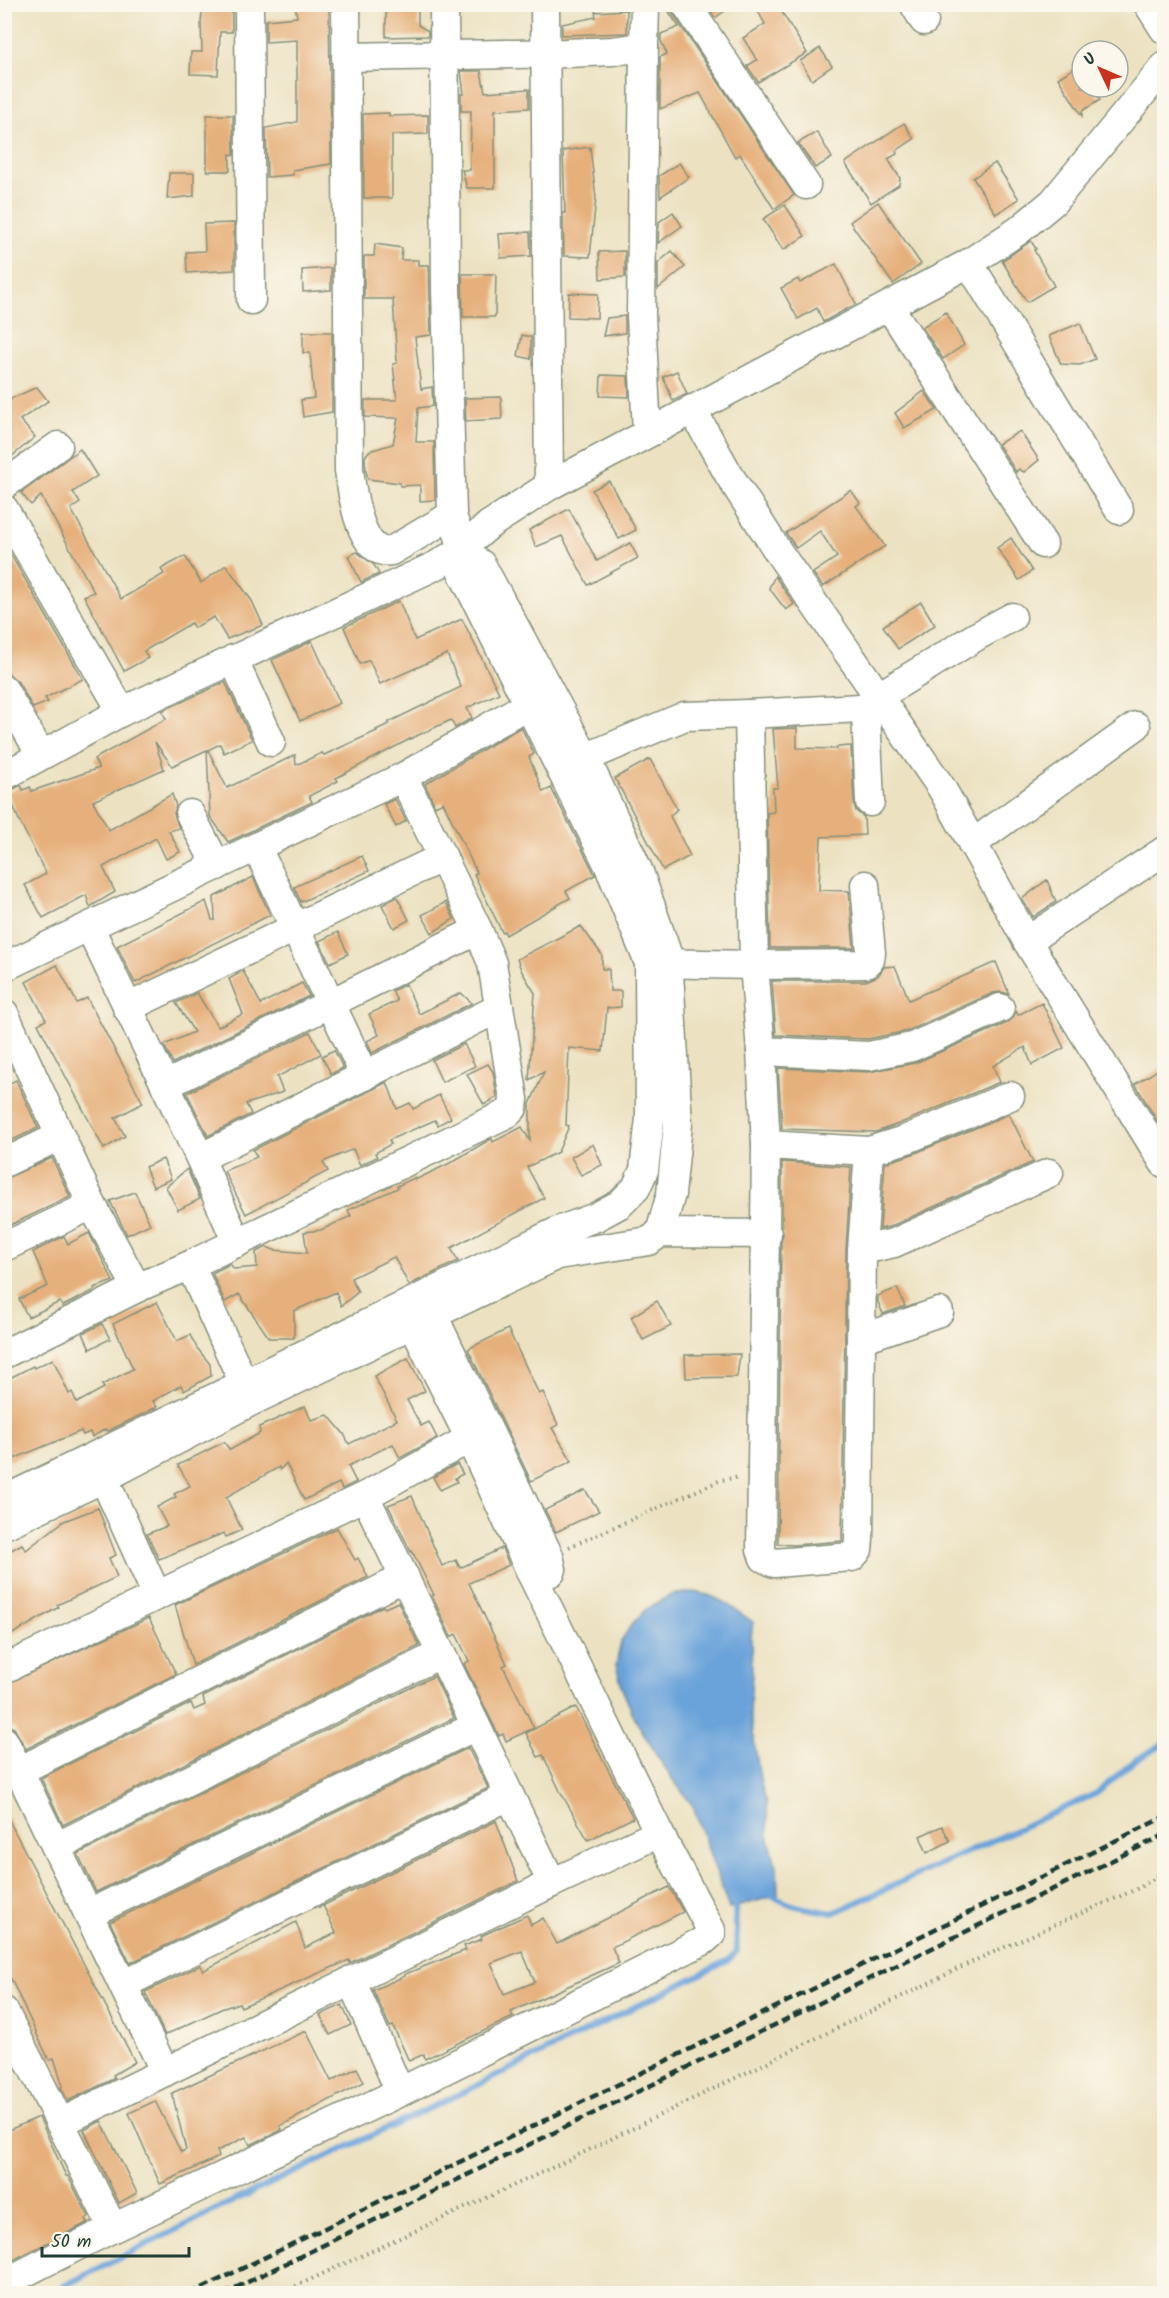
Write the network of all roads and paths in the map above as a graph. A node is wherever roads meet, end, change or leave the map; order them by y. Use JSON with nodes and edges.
{"nodes":[{"id":1,"x":249,"y":4,"type":"edge"},
{"id":2,"x":346,"y":4,"type":"edge"},
{"id":3,"x":444,"y":4,"type":"edge"},
{"id":4,"x":544,"y":4,"type":"edge"},
{"id":5,"x":675,"y":4,"type":"edge"},
{"id":6,"x":686,"y":4,"type":"edge"},
{"id":7,"x":1148,"y":4,"type":"edge"},
{"id":8,"x":645,"y":24,"type":"edge"},
{"id":9,"x":1164,"y":29,"type":"edge"},
{"id":10,"x":545,"y":53,"type":"junction"},
{"id":11,"x":446,"y":54,"type":"junction"},
{"id":12,"x":346,"y":57,"type":"junction"},
{"id":13,"x":1164,"y":67,"type":"edge"},
{"id":14,"x":806,"y":185,"type":"dead end"},
{"id":15,"x":969,"y":263,"type":"junction"},
{"id":16,"x":251,"y":300,"type":"dead end"},
{"id":17,"x":889,"y":306,"type":"junction"},
{"id":18,"x":692,"y":409,"type":"junction"},
{"id":19,"x":647,"y":433,"type":"junction"},
{"id":20,"x":58,"y":446,"type":"dead end"},
{"id":21,"x":4,"y":485,"type":"edge"},
{"id":22,"x":549,"y":486,"type":"junction"},
{"id":23,"x":4,"y":509,"type":"edge"},
{"id":24,"x":1119,"y":510,"type":"dead end"},
{"id":25,"x":452,"y":515,"type":"junction"},
{"id":26,"x":1043,"y":544,"type":"dead end"},
{"id":27,"x":464,"y":551,"type":"junction"},
{"id":28,"x":1012,"y":617,"type":"dead end"},
{"id":29,"x":233,"y":659,"type":"junction"},
{"id":30,"x":4,"y":690,"type":"edge"},
{"id":31,"x":879,"y":696,"type":"junction"},
{"id":32,"x":527,"y":705,"type":"junction"},
{"id":33,"x":121,"y":712,"type":"junction"},
{"id":34,"x":749,"y":714,"type":"junction"},
{"id":35,"x":1136,"y":726,"type":"dead end"},
{"id":36,"x":271,"y":742,"type":"dead end"},
{"id":37,"x":41,"y":755,"type":"junction"},
{"id":38,"x":573,"y":763,"type":"junction"},
{"id":39,"x":4,"y":776,"type":"edge"},
{"id":40,"x":402,"y":777,"type":"junction"},
{"id":41,"x":870,"y":802,"type":"dead end"},
{"id":42,"x":190,"y":814,"type":"dead end"},
{"id":43,"x":972,"y":844,"type":"junction"},
{"id":44,"x":257,"y":848,"type":"junction"},
{"id":45,"x":1164,"y":851,"type":"edge"},
{"id":46,"x":442,"y":857,"type":"junction"},
{"id":47,"x":217,"y":866,"type":"junction"},
{"id":48,"x":865,"y":885,"type":"dead end"},
{"id":49,"x":90,"y":928,"type":"junction"},
{"id":50,"x":295,"y":928,"type":"junction"},
{"id":51,"x":478,"y":930,"type":"junction"},
{"id":52,"x":1027,"y":941,"type":"junction"},
{"id":53,"x":659,"y":963,"type":"junction"},
{"id":54,"x":754,"y":965,"type":"junction"},
{"id":55,"x":4,"y":967,"type":"edge"},
{"id":56,"x":330,"y":1003,"type":"junction"},
{"id":57,"x":128,"y":1008,"type":"junction"},
{"id":58,"x":499,"y":1008,"type":"junction"},
{"id":59,"x":999,"y":1008,"type":"dead end"},
{"id":60,"x":4,"y":1013,"type":"edge"},
{"id":61,"x":761,"y":1051,"type":"junction"},
{"id":62,"x":16,"y":1067,"type":"edge"},
{"id":63,"x":365,"y":1076,"type":"junction"},
{"id":64,"x":166,"y":1084,"type":"junction"},
{"id":65,"x":1010,"y":1096,"type":"dead end"},
{"id":66,"x":1157,"y":1133,"type":"edge"},
{"id":67,"x":60,"y":1136,"type":"junction"},
{"id":68,"x":766,"y":1145,"type":"junction"},
{"id":69,"x":869,"y":1151,"type":"junction"},
{"id":70,"x":200,"y":1158,"type":"junction"},
{"id":71,"x":4,"y":1163,"type":"edge"},
{"id":72,"x":1164,"y":1163,"type":"edge"},
{"id":73,"x":1049,"y":1173,"type":"dead end"},
{"id":74,"x":638,"y":1184,"type":"junction"},
{"id":75,"x":671,"y":1194,"type":"junction"},
{"id":76,"x":92,"y":1205,"type":"junction"},
{"id":77,"x":596,"y":1217,"type":"junction"},
{"id":78,"x":660,"y":1233,"type":"junction"},
{"id":79,"x":767,"y":1234,"type":"junction"},
{"id":80,"x":237,"y":1243,"type":"junction"},
{"id":81,"x":4,"y":1247,"type":"edge"},
{"id":82,"x":601,"y":1247,"type":"junction"},
{"id":83,"x":862,"y":1250,"type":"junction"},
{"id":84,"x":190,"y":1265,"type":"junction"},
{"id":85,"x":136,"y":1288,"type":"junction"},
{"id":86,"x":939,"y":1312,"type":"dead end"},
{"id":87,"x":423,"y":1320,"type":"junction"},
{"id":88,"x":861,"y":1339,"type":"junction"},
{"id":89,"x":4,"y":1354,"type":"edge"},
{"id":90,"x":248,"y":1392,"type":"junction"},
{"id":91,"x":478,"y":1434,"type":"junction"},
{"id":92,"x":99,"y":1467,"type":"junction"},
{"id":93,"x":762,"y":1481,"type":"junction"},
{"id":94,"x":364,"y":1496,"type":"junction"},
{"id":95,"x":4,"y":1500,"type":"edge"},
{"id":96,"x":4,"y":1524,"type":"edge"},
{"id":97,"x":542,"y":1568,"type":"junction"},
{"id":98,"x":405,"y":1577,"type":"junction"},
{"id":99,"x":157,"y":1596,"type":"junction"},
{"id":100,"x":440,"y":1654,"type":"junction"},
{"id":101,"x":4,"y":1669,"type":"edge"},
{"id":102,"x":476,"y":1726,"type":"junction"},
{"id":103,"x":4,"y":1741,"type":"edge"},
{"id":104,"x":19,"y":1771,"type":"junction"},
{"id":105,"x":509,"y":1796,"type":"junction"},
{"id":106,"x":659,"y":1833,"type":"junction"},
{"id":107,"x":56,"y":1847,"type":"junction"},
{"id":108,"x":1164,"y":1872,"type":"edge"},
{"id":109,"x":552,"y":1883,"type":"junction"},
{"id":110,"x":88,"y":1914,"type":"junction"},
{"id":111,"x":351,"y":1980,"type":"junction"},
{"id":112,"x":124,"y":1984,"type":"junction"},
{"id":113,"x":4,"y":2011,"type":"edge"},
{"id":114,"x":165,"y":2072,"type":"junction"},
{"id":115,"x":400,"y":2092,"type":"junction"},
{"id":116,"x":60,"y":2123,"type":"junction"},
{"id":117,"x":113,"y":2228,"type":"junction"},
{"id":118,"x":4,"y":2284,"type":"edge"},
{"id":119,"x":8,"y":2294,"type":"edge"},
{"id":120,"x":279,"y":2294,"type":"edge"}],
"edges":[{"from":1,"to":16,"type":"street"},
{"from":2,"to":12,"type":"street"},
{"from":3,"to":11,"type":"street"},
{"from":4,"to":10,"type":"street"},
{"from":5,"to":8,"type":"street"},
{"from":6,"to":14,"type":"street"},
{"from":7,"to":9,"type":"street"},
{"from":8,"to":10,"type":"street"},
{"from":8,"to":19,"type":"street"},
{"from":10,"to":11,"type":"street"},
{"from":10,"to":22,"type":"street"},
{"from":11,"to":12,"type":"street"},
{"from":11,"to":25,"type":"street"},
{"from":12,"to":25,"type":"street"},
{"from":13,"to":15,"type":"street"},
{"from":15,"to":17,"type":"street"},
{"from":15,"to":24,"type":"street"},
{"from":17,"to":18,"type":"street"},
{"from":17,"to":26,"type":"street"},
{"from":18,"to":19,"type":"street"},
{"from":18,"to":31,"type":"street"},
{"from":19,"to":22,"type":"street"},
{"from":20,"to":21,"type":"street"},
{"from":22,"to":27,"type":"street"},
{"from":23,"to":33,"type":"street"},
{"from":25,"to":27,"type":"street"},
{"from":27,"to":29,"type":"street"},
{"from":27,"to":32,"type":"street"},
{"from":27,"to":38,"type":"street"},
{"from":28,"to":31,"type":"street"},
{"from":29,"to":33,"type":"street"},
{"from":29,"to":36,"type":"street"},
{"from":30,"to":37,"type":"street"},
{"from":31,"to":43,"type":"street"},
{"from":32,"to":38,"type":"street"},
{"from":32,"to":40,"type":"street"},
{"from":33,"to":37,"type":"street"},
{"from":34,"to":38,"type":"street"},
{"from":34,"to":41,"type":"street"},
{"from":34,"to":54,"type":"street"},
{"from":35,"to":43,"type":"street"},
{"from":37,"to":39,"type":"street"},
{"from":38,"to":53,"type":"street"},
{"from":40,"to":44,"type":"street"},
{"from":40,"to":46,"type":"street"},
{"from":42,"to":47,"type":"street"},
{"from":43,"to":52,"type":"street"},
{"from":44,"to":47,"type":"street"},
{"from":44,"to":50,"type":"street"},
{"from":45,"to":52,"type":"street"},
{"from":46,"to":50,"type":"street"},
{"from":46,"to":51,"type":"street"},
{"from":47,"to":49,"type":"street"},
{"from":48,"to":54,"type":"street"},
{"from":49,"to":55,"type":"street"},
{"from":49,"to":57,"type":"street"},
{"from":50,"to":56,"type":"street"},
{"from":50,"to":57,"type":"street"},
{"from":51,"to":56,"type":"street"},
{"from":51,"to":58,"type":"street"},
{"from":52,"to":66,"type":"street"},
{"from":53,"to":54,"type":"street"},
{"from":53,"to":74,"type":"street"},
{"from":53,"to":75,"type":"street"},
{"from":54,"to":61,"type":"street"},
{"from":56,"to":63,"type":"street"},
{"from":56,"to":64,"type":"street"},
{"from":57,"to":64,"type":"street"},
{"from":58,"to":63,"type":"street"},
{"from":58,"to":80,"type":"street"},
{"from":59,"to":61,"type":"street"},
{"from":60,"to":62,"type":"street"},
{"from":61,"to":68,"type":"street"},
{"from":62,"to":67,"type":"street"},
{"from":63,"to":70,"type":"street"},
{"from":64,"to":70,"type":"street"},
{"from":65,"to":69,"type":"street"},
{"from":66,"to":72,"type":"street"},
{"from":67,"to":71,"type":"street"},
{"from":67,"to":76,"type":"street"},
{"from":68,"to":69,"type":"street"},
{"from":68,"to":79,"type":"street"},
{"from":69,"to":83,"type":"street"},
{"from":70,"to":80,"type":"street"},
{"from":73,"to":83,"type":"street"},
{"from":74,"to":75,"type":"street"},
{"from":74,"to":77,"type":"street"},
{"from":75,"to":78,"type":"street"},
{"from":76,"to":81,"type":"street"},
{"from":76,"to":85,"type":"street"},
{"from":77,"to":82,"type":"street"},
{"from":77,"to":90,"type":"street"},
{"from":78,"to":79,"type":"street"},
{"from":78,"to":82,"type":"street"},
{"from":79,"to":93,"type":"street"},
{"from":80,"to":84,"type":"street"},
{"from":82,"to":87,"type":"street"},
{"from":83,"to":88,"type":"street"},
{"from":84,"to":85,"type":"street"},
{"from":84,"to":90,"type":"street"},
{"from":85,"to":89,"type":"street"},
{"from":86,"to":88,"type":"street"},
{"from":87,"to":90,"type":"street"},
{"from":87,"to":91,"type":"street"},
{"from":88,"to":93,"type":"street"},
{"from":90,"to":92,"type":"street"},
{"from":91,"to":94,"type":"street"},
{"from":91,"to":97,"type":"street"},
{"from":92,"to":95,"type":"street"},
{"from":92,"to":96,"type":"street"},
{"from":92,"to":99,"type":"street"},
{"from":93,"to":97,"type":"path"},
{"from":94,"to":98,"type":"street"},
{"from":94,"to":99,"type":"street"},
{"from":97,"to":106,"type":"street"},
{"from":98,"to":100,"type":"street"},
{"from":98,"to":104,"type":"street"},
{"from":99,"to":101,"type":"street"},
{"from":100,"to":102,"type":"street"},
{"from":100,"to":107,"type":"street"},
{"from":102,"to":105,"type":"street"},
{"from":102,"to":110,"type":"street"},
{"from":103,"to":104,"type":"street"},
{"from":104,"to":107,"type":"street"},
{"from":105,"to":109,"type":"street"},
{"from":105,"to":112,"type":"street"},
{"from":106,"to":109,"type":"street"},
{"from":106,"to":115,"type":"street"},
{"from":107,"to":110,"type":"street"},
{"from":108,"to":120,"type":"path"},
{"from":109,"to":111,"type":"street"},
{"from":110,"to":112,"type":"street"},
{"from":111,"to":114,"type":"street"},
{"from":111,"to":115,"type":"street"},
{"from":112,"to":114,"type":"street"},
{"from":113,"to":116,"type":"street"},
{"from":114,"to":116,"type":"street"},
{"from":115,"to":117,"type":"street"},
{"from":116,"to":117,"type":"street"},
{"from":117,"to":118,"type":"street"},
{"from":118,"to":119,"type":"street"}]}
